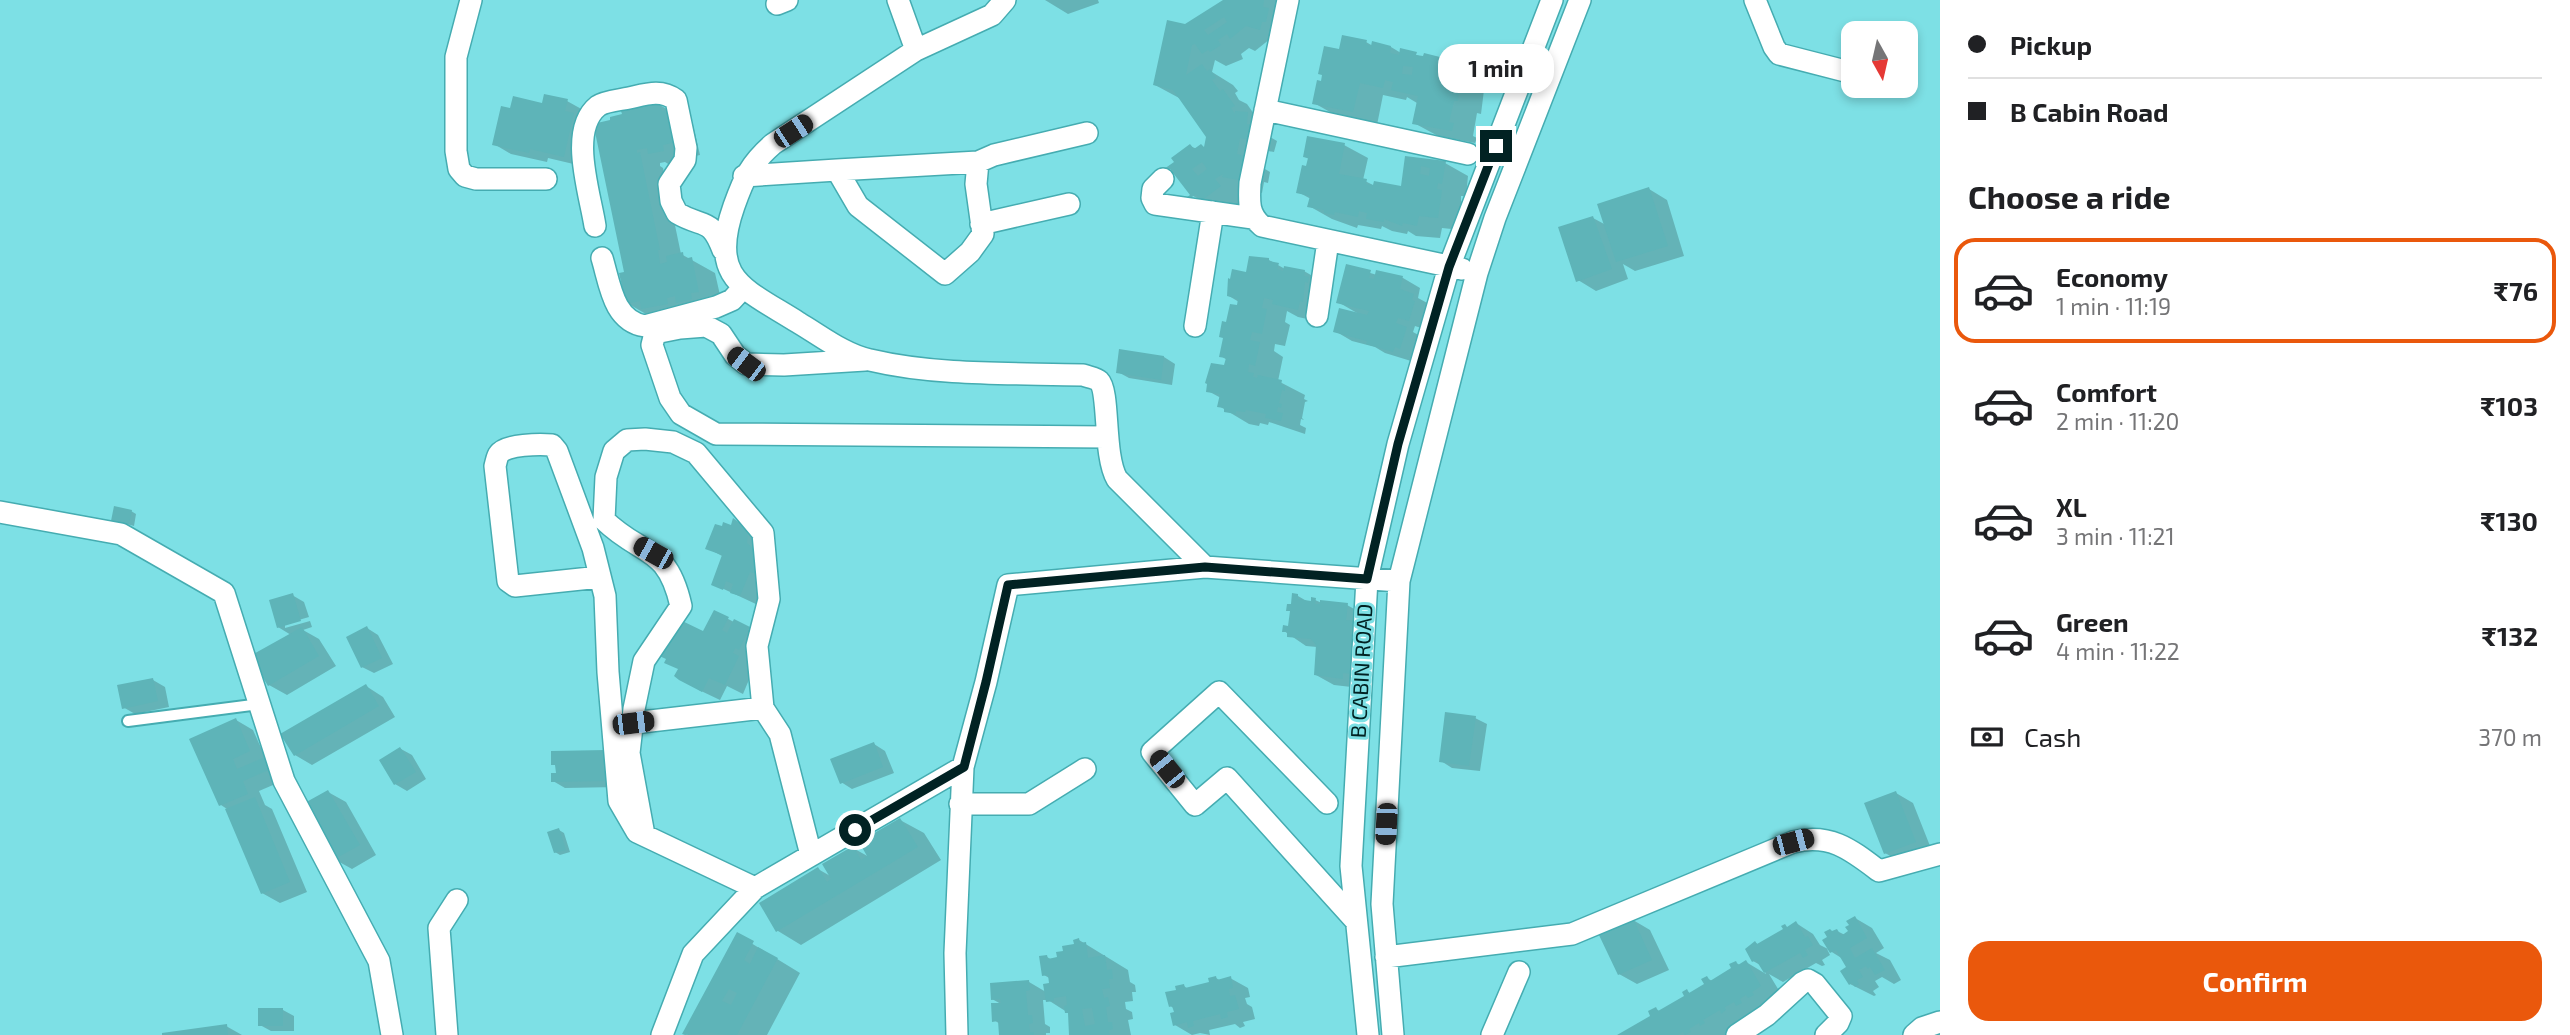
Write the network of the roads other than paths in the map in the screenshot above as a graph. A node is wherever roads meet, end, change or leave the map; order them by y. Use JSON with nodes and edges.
{"nodes":[{"id":1,"x":471,"y":0,"type":"edge"},
{"id":2,"x":898,"y":0,"type":"edge"},
{"id":3,"x":1005,"y":0,"type":"edge"},
{"id":4,"x":1288,"y":0,"type":"edge"},
{"id":5,"x":1552,"y":0,"type":"edge"},
{"id":6,"x":1755,"y":0,"type":"edge"},
{"id":7,"x":1577,"y":1,"type":"edge"},
{"id":8,"x":916,"y":50,"type":"junction"},
{"id":9,"x":1841,"y":70,"type":"edge"},
{"id":10,"x":1265,"y":110,"type":"junction"},
{"id":11,"x":1087,"y":133,"type":"dead end"},
{"id":12,"x":1468,"y":154,"type":"dead end"},
{"id":13,"x":978,"y":162,"type":"junction"},
{"id":14,"x":837,"y":170,"type":"junction"},
{"id":15,"x":744,"y":176,"type":"junction"},
{"id":16,"x":546,"y":179,"type":"dead end"},
{"id":17,"x":1163,"y":179,"type":"dead end"},
{"id":18,"x":1069,"y":204,"type":"dead end"},
{"id":19,"x":1213,"y":212,"type":"junction"},
{"id":20,"x":1252,"y":218,"type":"junction"},
{"id":21,"x":981,"y":224,"type":"junction"},
{"id":22,"x":595,"y":226,"type":"dead end"},
{"id":23,"x":1328,"y":241,"type":"junction"},
{"id":24,"x":723,"y":250,"type":"junction"},
{"id":25,"x":602,"y":258,"type":"dead end"},
{"id":26,"x":1449,"y":267,"type":"junction"},
{"id":27,"x":1478,"y":273,"type":"junction"},
{"id":28,"x":743,"y":288,"type":"junction"},
{"id":29,"x":1317,"y":316,"type":"dead end"},
{"id":30,"x":1195,"y":326,"type":"dead end"},
{"id":31,"x":867,"y":360,"type":"junction"},
{"id":32,"x":1106,"y":437,"type":"junction"},
{"id":33,"x":0,"y":512,"type":"edge"},
{"id":34,"x":1205,"y":567,"type":"junction"},
{"id":35,"x":600,"y":577,"type":"junction"},
{"id":36,"x":1367,"y":579,"type":"junction"},
{"id":37,"x":1399,"y":581,"type":"junction"},
{"id":38,"x":260,"y":704,"type":"junction"},
{"id":39,"x":763,"y":708,"type":"junction"},
{"id":40,"x":128,"y":721,"type":"dead end"},
{"id":41,"x":633,"y":723,"type":"junction"},
{"id":42,"x":964,"y":767,"type":"junction"},
{"id":43,"x":1085,"y":769,"type":"dead end"},
{"id":44,"x":1327,"y":803,"type":"dead end"},
{"id":45,"x":960,"y":804,"type":"junction"},
{"id":46,"x":644,"y":835,"type":"junction"},
{"id":47,"x":1940,"y":854,"type":"edge"},
{"id":48,"x":811,"y":855,"type":"junction"},
{"id":49,"x":755,"y":888,"type":"junction"},
{"id":50,"x":457,"y":901,"type":"dead end"},
{"id":51,"x":1355,"y":920,"type":"junction"},
{"id":52,"x":1385,"y":957,"type":"junction"},
{"id":53,"x":1519,"y":972,"type":"dead end"},
{"id":54,"x":1940,"y":1022,"type":"edge"},
{"id":55,"x":392,"y":1035,"type":"edge"},
{"id":56,"x":447,"y":1035,"type":"edge"},
{"id":57,"x":662,"y":1035,"type":"edge"},
{"id":58,"x":957,"y":1035,"type":"edge"},
{"id":59,"x":1368,"y":1035,"type":"edge"},
{"id":60,"x":1393,"y":1035,"type":"edge"},
{"id":61,"x":1492,"y":1035,"type":"edge"},
{"id":62,"x":1737,"y":1035,"type":"edge"},
{"id":63,"x":1826,"y":1035,"type":"edge"},
{"id":64,"x":1914,"y":1035,"type":"edge"}],
"edges":[{"from":1,"to":16,"type":"street"},
{"from":2,"to":8,"type":"street"},
{"from":3,"to":8,"type":"street"},
{"from":4,"to":10,"type":"street"},
{"from":5,"to":26,"type":"street","name":"B CABIN ROAD"},
{"from":6,"to":9,"type":"street"},
{"from":7,"to":27,"type":"street"},
{"from":8,"to":15,"type":"street"},
{"from":10,"to":12,"type":"street"},
{"from":10,"to":20,"type":"street"},
{"from":11,"to":13,"type":"street"},
{"from":13,"to":14,"type":"street"},
{"from":13,"to":21,"type":"street"},
{"from":14,"to":15,"type":"street"},
{"from":14,"to":21,"type":"street"},
{"from":15,"to":24,"type":"street"},
{"from":17,"to":19,"type":"street"},
{"from":18,"to":21,"type":"street"},
{"from":19,"to":20,"type":"street"},
{"from":19,"to":30,"type":"street"},
{"from":20,"to":23,"type":"street"},
{"from":22,"to":24,"type":"street"},
{"from":23,"to":26,"type":"street"},
{"from":23,"to":29,"type":"street"},
{"from":24,"to":28,"type":"street"},
{"from":25,"to":28,"type":"street"},
{"from":26,"to":27,"type":"street"},
{"from":26,"to":36,"type":"street","name":"B CABIN ROAD"},
{"from":27,"to":37,"type":"street"},
{"from":28,"to":31,"type":"street"},
{"from":31,"to":32,"type":"street"},
{"from":31,"to":32,"type":"street"},
{"from":32,"to":34,"type":"street"},
{"from":33,"to":38,"type":"street"},
{"from":34,"to":36,"type":"street"},
{"from":34,"to":42,"type":"street"},
{"from":35,"to":35,"type":"street"},
{"from":35,"to":46,"type":"street"},
{"from":36,"to":37,"type":"street"},
{"from":36,"to":51,"type":"street","name":"B CABIN ROAD"},
{"from":37,"to":52,"type":"street"},
{"from":38,"to":40,"type":"lane"},
{"from":38,"to":55,"type":"street"},
{"from":39,"to":41,"type":"street"},
{"from":39,"to":41,"type":"street"},
{"from":39,"to":48,"type":"street"},
{"from":41,"to":46,"type":"street"},
{"from":42,"to":45,"type":"street"},
{"from":42,"to":48,"type":"street"},
{"from":43,"to":45,"type":"street"},
{"from":44,"to":51,"type":"street"},
{"from":45,"to":58,"type":"street"},
{"from":46,"to":49,"type":"street"},
{"from":47,"to":52,"type":"street"},
{"from":48,"to":49,"type":"street"},
{"from":49,"to":57,"type":"street"},
{"from":50,"to":56,"type":"street"},
{"from":51,"to":59,"type":"street","name":"B CABIN ROAD"},
{"from":52,"to":60,"type":"street"},
{"from":53,"to":61,"type":"street"},
{"from":54,"to":64,"type":"street"},
{"from":62,"to":63,"type":"street"}]}
